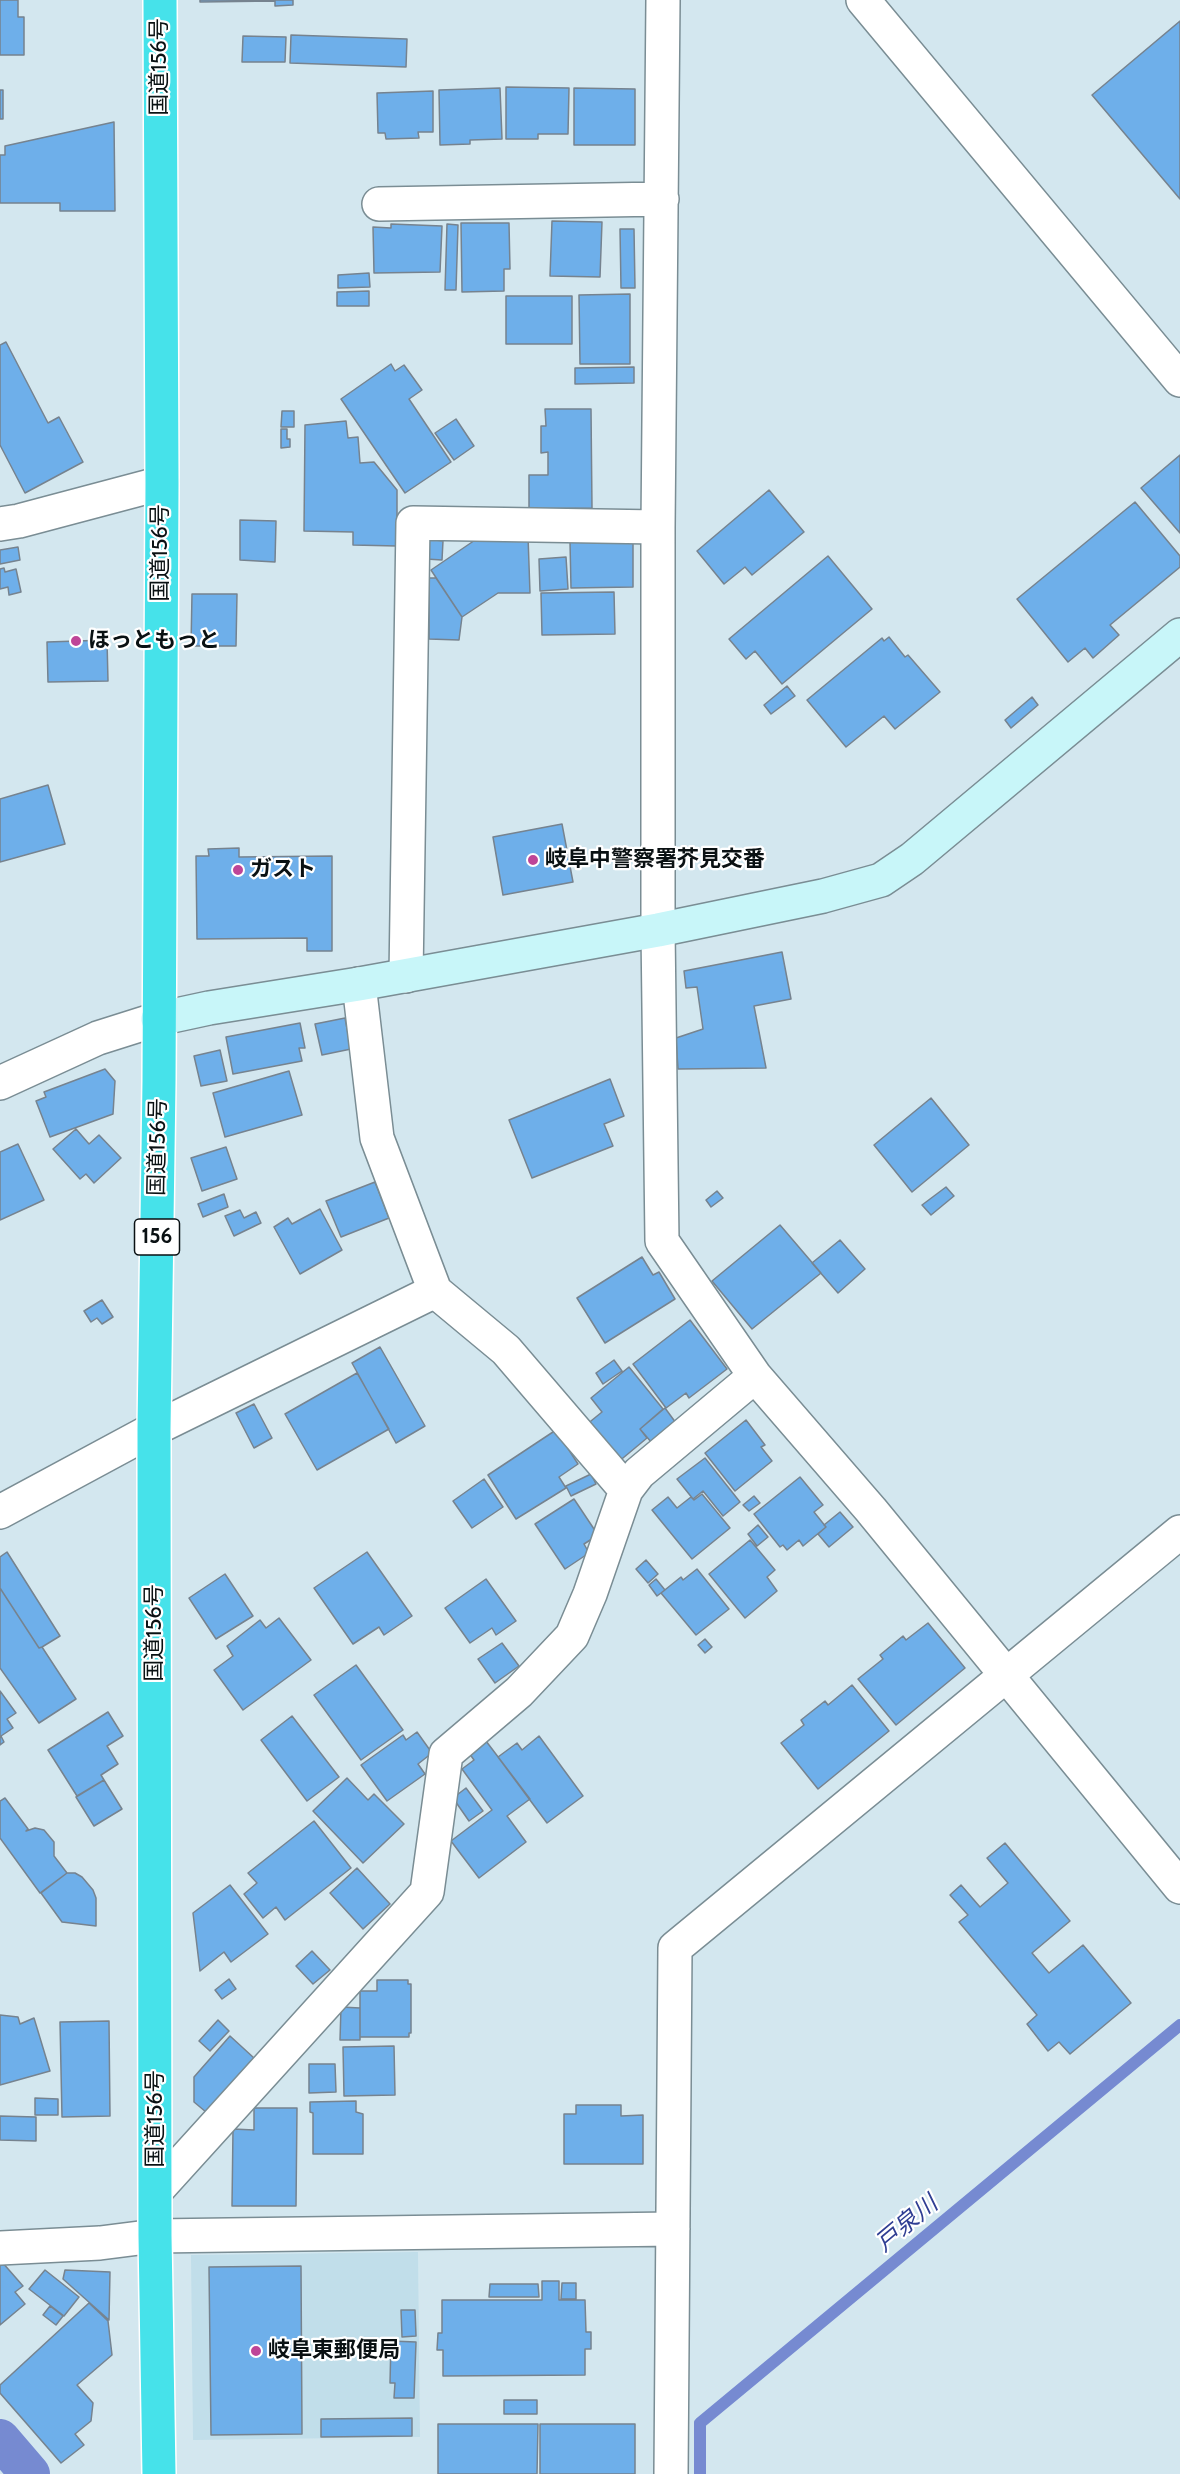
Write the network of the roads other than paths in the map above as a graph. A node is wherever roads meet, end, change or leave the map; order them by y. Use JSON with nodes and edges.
{"nodes":[{"id":1,"x":160,"y":0,"type":"edge"},
{"id":2,"x":663,"y":0,"type":"edge"},
{"id":3,"x":863,"y":0,"type":"edge"},
{"id":4,"x":662,"y":199,"type":"junction"},
{"id":5,"x":379,"y":204,"type":"dead end"},
{"id":6,"x":1180,"y":380,"type":"edge"},
{"id":7,"x":162,"y":483,"type":"junction"},
{"id":8,"x":0,"y":524,"type":"edge"},
{"id":9,"x":658,"y":527,"type":"junction"},
{"id":10,"x":1180,"y":635,"type":"edge"},
{"id":11,"x":658,"y":930,"type":"junction"},
{"id":12,"x":406,"y":976,"type":"junction"},
{"id":13,"x":359,"y":984,"type":"junction"},
{"id":14,"x":158,"y":1019,"type":"junction"},
{"id":15,"x":2,"y":1075,"type":"edge"},
{"id":16,"x":435,"y":1292,"type":"junction"},
{"id":17,"x":755,"y":1376,"type":"junction"},
{"id":18,"x":154,"y":1429,"type":"junction"},
{"id":19,"x":626,"y":1490,"type":"junction"},
{"id":20,"x":0,"y":1512,"type":"edge"},
{"id":21,"x":1180,"y":1532,"type":"edge"},
{"id":22,"x":1005,"y":1675,"type":"junction"},
{"id":23,"x":1180,"y":1887,"type":"edge"},
{"id":24,"x":156,"y":2191,"type":"junction"},
{"id":25,"x":673,"y":2229,"type":"junction"},
{"id":26,"x":155,"y":2236,"type":"junction"},
{"id":27,"x":0,"y":2248,"type":"edge"},
{"id":28,"x":159,"y":2474,"type":"edge"},
{"id":29,"x":670,"y":2474,"type":"edge"}],
"edges":[{"from":1,"to":7,"type":"highway","name":"国道156号","number":"156"},
{"from":2,"to":4,"type":"street"},
{"from":3,"to":6,"type":"street"},
{"from":4,"to":5,"type":"street"},
{"from":4,"to":9,"type":"street"},
{"from":7,"to":8,"type":"street"},
{"from":7,"to":14,"type":"highway","name":"国道156号","number":"156"},
{"from":9,"to":11,"type":"street"},
{"from":9,"to":12,"type":"street"},
{"from":10,"to":11,"type":"street"},
{"from":11,"to":12,"type":"street"},
{"from":11,"to":17,"type":"street"},
{"from":12,"to":13,"type":"street"},
{"from":13,"to":14,"type":"street"},
{"from":13,"to":16,"type":"street"},
{"from":14,"to":15,"type":"street"},
{"from":14,"to":18,"type":"highway","name":"国道156号","number":"156"},
{"from":16,"to":18,"type":"street"},
{"from":16,"to":19,"type":"street"},
{"from":17,"to":19,"type":"street"},
{"from":17,"to":22,"type":"street"},
{"from":18,"to":20,"type":"street"},
{"from":18,"to":24,"type":"highway","name":"国道156号","number":"156"},
{"from":19,"to":24,"type":"street"},
{"from":21,"to":22,"type":"street"},
{"from":22,"to":23,"type":"street"},
{"from":22,"to":25,"type":"street"},
{"from":24,"to":26,"type":"highway","name":"国道156号","number":"156"},
{"from":25,"to":26,"type":"street"},
{"from":25,"to":29,"type":"street"},
{"from":26,"to":27,"type":"street"},
{"from":26,"to":28,"type":"highway","name":"国道156号","number":"156"}]}
